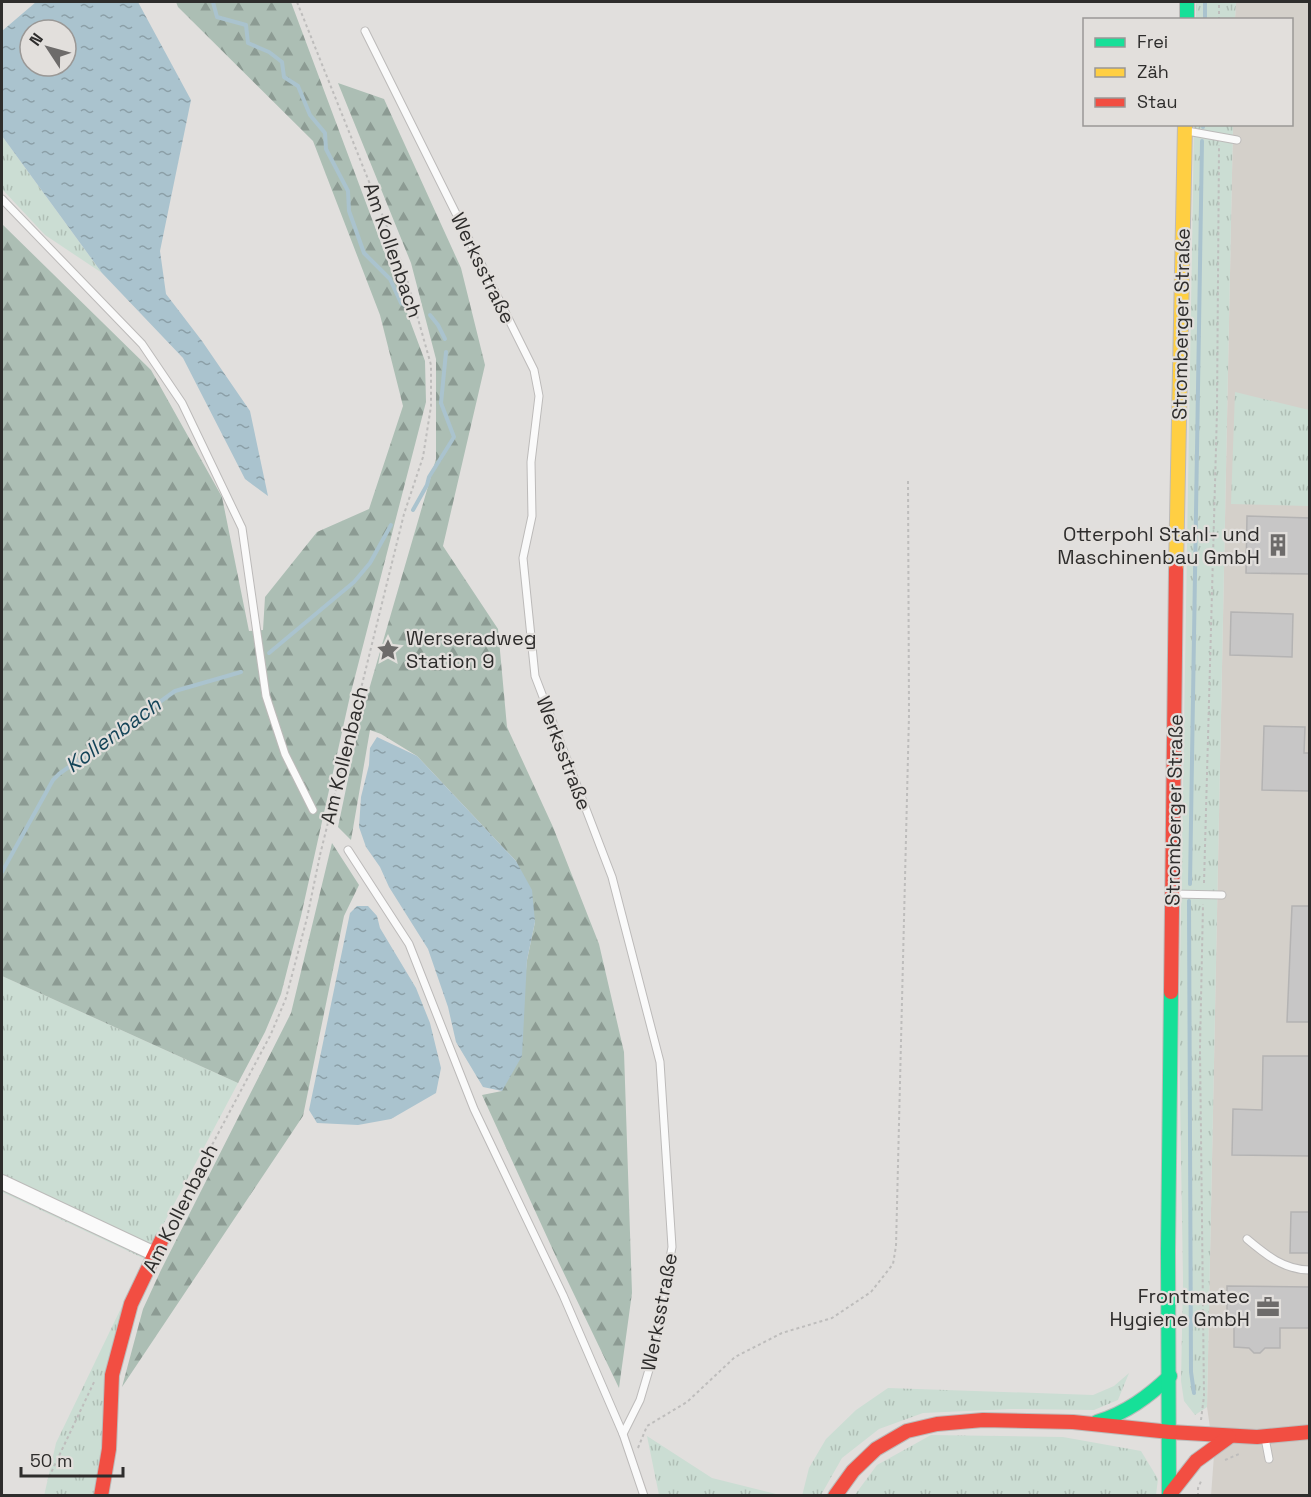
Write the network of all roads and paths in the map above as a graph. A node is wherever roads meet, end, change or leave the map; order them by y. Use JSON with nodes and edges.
{"nodes":[{"id":1,"x":297,"y":2,"type":"edge"},
{"id":2,"x":1187,"y":2,"type":"edge"},
{"id":3,"x":1219,"y":2,"type":"edge"},
{"id":4,"x":1187,"y":18,"type":"edge"},
{"id":5,"x":1219,"y":18,"type":"edge"},
{"id":6,"x":365,"y":31,"type":"dead end"},
{"id":7,"x":1185,"y":128,"type":"edge"},
{"id":8,"x":1219,"y":137,"type":"junction"},
{"id":9,"x":1237,"y":140,"type":"dead end"},
{"id":10,"x":2,"y":199,"type":"edge"},
{"id":11,"x":908,"y":478,"type":"dead end"},
{"id":12,"x":313,"y":810,"type":"dead end"},
{"id":13,"x":348,"y":850,"type":"dead end"},
{"id":14,"x":1173,"y":894,"type":"junction"},
{"id":15,"x":1203,"y":894,"type":"junction"},
{"id":16,"x":1222,"y":895,"type":"dead end"},
{"id":17,"x":2,"y":1182,"type":"edge"},
{"id":18,"x":162,"y":1239,"type":"joint"},
{"id":19,"x":1247,"y":1239,"type":"dead end"},
{"id":20,"x":155,"y":1254,"type":"junction"},
{"id":21,"x":1310,"y":1270,"type":"edge"},
{"id":22,"x":1170,"y":1376,"type":"junction"},
{"id":23,"x":95,"y":1380,"type":"dead end"},
{"id":24,"x":1090,"y":1423,"type":"junction"},
{"id":25,"x":1310,"y":1431,"type":"edge"},
{"id":26,"x":1170,"y":1432,"type":"junction"},
{"id":27,"x":623,"y":1434,"type":"junction"},
{"id":28,"x":1196,"y":1434,"type":"junction"},
{"id":29,"x":1228,"y":1437,"type":"junction"},
{"id":30,"x":1265,"y":1437,"type":"junction"},
{"id":31,"x":1269,"y":1459,"type":"dead end"},
{"id":32,"x":1195,"y":1460,"type":"junction"},
{"id":33,"x":632,"y":1462,"type":"junction"},
{"id":34,"x":49,"y":1477,"type":"dead end"},
{"id":35,"x":101,"y":1496,"type":"edge"},
{"id":36,"x":644,"y":1496,"type":"edge"},
{"id":37,"x":835,"y":1496,"type":"edge"},
{"id":38,"x":1169,"y":1496,"type":"edge"},
{"id":39,"x":1198,"y":1496,"type":"edge"}],
"edges":[{"from":1,"to":18,"type":"path","name":"Am Kollenbach","bridge":true},
{"from":2,"to":4,"type":"main road"},
{"from":3,"to":5,"type":"path"},
{"from":6,"to":27,"type":"lane","name":"Werksstraße"},
{"from":7,"to":8,"type":"lane"},
{"from":7,"to":14,"type":"main road","name":"Stromberger Straße"},
{"from":8,"to":9,"type":"lane"},
{"from":8,"to":15,"type":"path"},
{"from":10,"to":12,"type":"lane"},
{"from":11,"to":33,"type":"path"},
{"from":13,"to":27,"type":"lane"},
{"from":14,"to":15,"type":"lane"},
{"from":14,"to":22,"type":"main road","name":"Stromberger Straße"},
{"from":15,"to":16,"type":"lane"},
{"from":15,"to":28,"type":"path"},
{"from":17,"to":20,"type":"street"},
{"from":18,"to":20,"type":"main road","name":"Am Kollenbach"},
{"from":19,"to":21,"type":"lane"},
{"from":20,"to":35,"type":"main road","name":"Am Kollenbach"},
{"from":22,"to":24,"type":"main road"},
{"from":22,"to":26,"type":"main road","name":"Stromberger Straße"},
{"from":23,"to":34,"type":"path"},
{"from":24,"to":26,"type":"main road"},
{"from":24,"to":37,"type":"main road"},
{"from":25,"to":30,"type":"main road"},
{"from":26,"to":28,"type":"main road"},
{"from":26,"to":38,"type":"main road","name":"Stromberger Straße"},
{"from":27,"to":33,"type":"lane"},
{"from":28,"to":29,"type":"main road"},
{"from":29,"to":30,"type":"main road"},
{"from":29,"to":32,"type":"main road"},
{"from":30,"to":31,"type":"lane"},
{"from":32,"to":38,"type":"main road"},
{"from":32,"to":39,"type":"path"},
{"from":33,"to":36,"type":"lane"}]}
